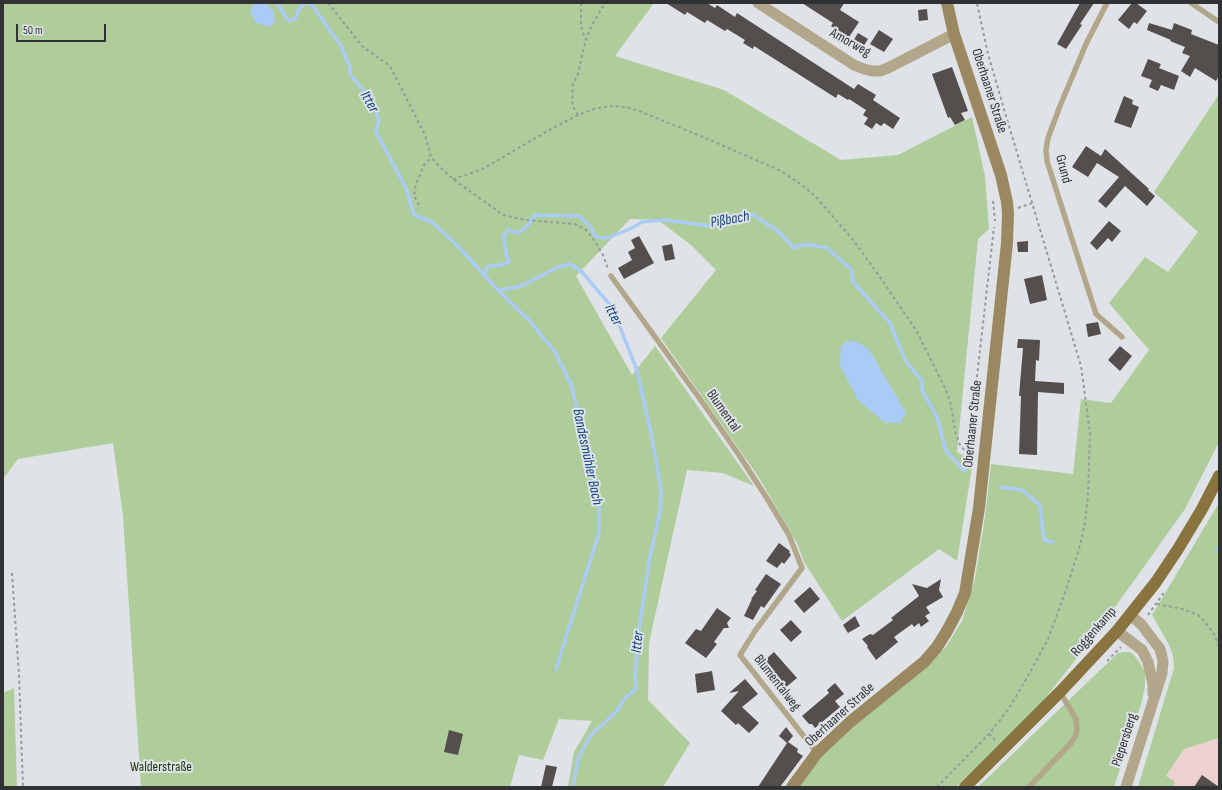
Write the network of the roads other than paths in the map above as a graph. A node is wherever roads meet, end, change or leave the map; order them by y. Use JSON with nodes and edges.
{"nodes":[{"id":1,"x":758,"y":3,"type":"edge"},
{"id":2,"x":947,"y":3,"type":"edge"},
{"id":3,"x":1108,"y":3,"type":"edge"},
{"id":4,"x":1191,"y":3,"type":"edge"},
{"id":5,"x":1219,"y":22,"type":"edge"},
{"id":6,"x":954,"y":34,"type":"junction"},
{"id":7,"x":611,"y":276,"type":"road end"},
{"id":8,"x":1122,"y":337,"type":"dead end"},
{"id":9,"x":1219,"y":476,"type":"edge"},
{"id":10,"x":802,"y":568,"type":"joint"},
{"id":11,"x":1130,"y":615,"type":"junction"},
{"id":12,"x":1117,"y":630,"type":"junction"},
{"id":13,"x":1060,"y":692,"type":"junction"},
{"id":14,"x":1153,"y":702,"type":"junction"},
{"id":15,"x":817,"y":753,"type":"junction"},
{"id":16,"x":792,"y":787,"type":"edge"},
{"id":17,"x":965,"y":787,"type":"edge"},
{"id":18,"x":1029,"y":787,"type":"edge"},
{"id":19,"x":1126,"y":787,"type":"edge"}],
"edges":[{"from":1,"to":6,"type":"street","name":"Amorweg"},
{"from":2,"to":6,"type":"street","name":"Oberhaaner Straße"},
{"from":3,"to":8,"type":"lane","name":"Grund"},
{"from":4,"to":5,"type":"lane"},
{"from":6,"to":15,"type":"street","name":"Oberhaaner Straße"},
{"from":7,"to":10,"type":"lane","name":"Blumental"},
{"from":9,"to":11,"type":"main road","name":"Roggenkamp"},
{"from":10,"to":15,"type":"lane","name":"Blumentalweg"},
{"from":11,"to":12,"type":"main road","name":"Roggenkamp"},
{"from":11,"to":14,"type":"street","name":"Piepersberg"},
{"from":12,"to":13,"type":"main road","name":"Roggenkamp"},
{"from":12,"to":14,"type":"street","name":"Piepersberg"},
{"from":13,"to":17,"type":"main road","name":"Roggenkamp"},
{"from":13,"to":18,"type":"lane"},
{"from":14,"to":19,"type":"street","name":"Piepersberg"},
{"from":15,"to":16,"type":"street","name":"Oberhaaner Straße"}]}
